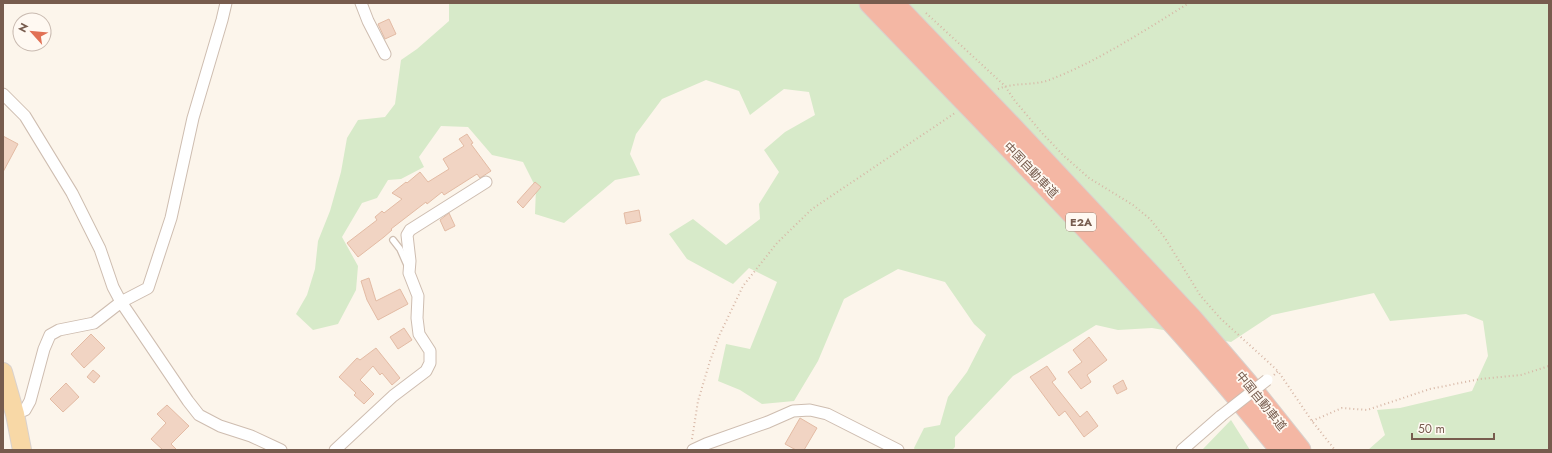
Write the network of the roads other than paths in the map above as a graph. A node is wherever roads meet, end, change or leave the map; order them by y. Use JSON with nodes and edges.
{"nodes":[{"id":1,"x":226,"y":3,"type":"edge"},
{"id":2,"x":361,"y":3,"type":"edge"},
{"id":3,"x":870,"y":3,"type":"edge"},
{"id":4,"x":893,"y":3,"type":"edge"},
{"id":5,"x":385,"y":54,"type":"dead end"},
{"id":6,"x":3,"y":94,"type":"edge"},
{"id":7,"x":486,"y":182,"type":"dead end"},
{"id":8,"x":392,"y":240,"type":"dead end"},
{"id":9,"x":409,"y":273,"type":"junction"},
{"id":10,"x":121,"y":302,"type":"junction"},
{"id":11,"x":3,"y":372,"type":"edge"},
{"id":12,"x":1267,"y":380,"type":"road end"},
{"id":13,"x":15,"y":414,"type":"junction"},
{"id":14,"x":692,"y":446,"type":"edge"},
{"id":15,"x":22,"y":450,"type":"edge"},
{"id":16,"x":281,"y":450,"type":"edge"},
{"id":17,"x":335,"y":450,"type":"edge"},
{"id":18,"x":898,"y":450,"type":"edge"},
{"id":19,"x":1182,"y":450,"type":"edge"},
{"id":20,"x":1281,"y":450,"type":"edge"},
{"id":21,"x":1300,"y":450,"type":"edge"}],
"edges":[{"from":1,"to":10,"type":"street"},
{"from":2,"to":5,"type":"street"},
{"from":3,"to":20,"type":"highway","name":"中国自動車道","number":"E2A"},
{"from":4,"to":21,"type":"highway","name":"中国自動車道","number":"E2A"},
{"from":6,"to":10,"type":"street"},
{"from":7,"to":9,"type":"street"},
{"from":8,"to":9,"type":"lane"},
{"from":9,"to":17,"type":"street"},
{"from":10,"to":13,"type":"street"},
{"from":10,"to":16,"type":"street"},
{"from":11,"to":13,"type":"main road"},
{"from":12,"to":19,"type":"street","bridge":true},
{"from":13,"to":15,"type":"main road"},
{"from":14,"to":18,"type":"street"}]}
